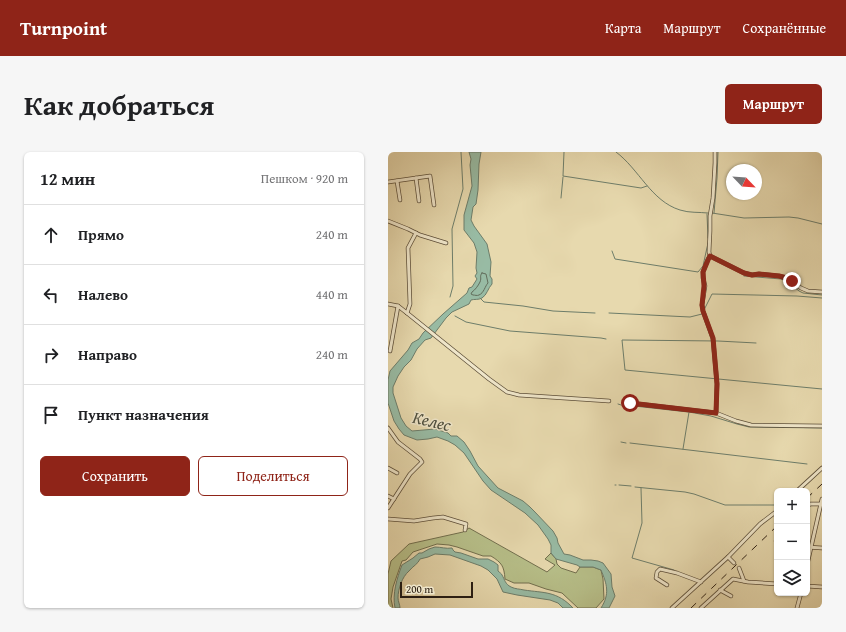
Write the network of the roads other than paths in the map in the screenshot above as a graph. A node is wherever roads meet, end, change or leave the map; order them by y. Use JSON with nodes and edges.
{"nodes":[{"id":1,"x":715,"y":152,"type":"edge"},
{"id":2,"x":416,"y":178,"type":"junction"},
{"id":3,"x":398,"y":181,"type":"junction"},
{"id":4,"x":388,"y":182,"type":"edge"},
{"id":5,"x":400,"y":200,"type":"dead end"},
{"id":6,"x":418,"y":201,"type":"dead end"},
{"id":7,"x":434,"y":205,"type":"dead end"},
{"id":8,"x":388,"y":221,"type":"edge"},
{"id":9,"x":416,"y":233,"type":"junction"},
{"id":10,"x":446,"y":242,"type":"dead end"},
{"id":11,"x":710,"y":256,"type":"junction"},
{"id":12,"x":822,"y":292,"type":"edge"},
{"id":13,"x":388,"y":304,"type":"edge"},
{"id":14,"x":398,"y":306,"type":"junction"},
{"id":15,"x":407,"y":313,"type":"junction"},
{"id":16,"x":390,"y":351,"type":"dead end"},
{"id":17,"x":609,"y":401,"type":"dead end"},
{"id":18,"x":630,"y":403,"type":"dead end"},
{"id":19,"x":716,"y":413,"type":"junction"},
{"id":20,"x":822,"y":426,"type":"edge"},
{"id":21,"x":388,"y":428,"type":"edge"},
{"id":22,"x":388,"y":468,"type":"edge"},
{"id":23,"x":822,"y":468,"type":"edge"},
{"id":24,"x":397,"y":473,"type":"dead end"},
{"id":25,"x":800,"y":488,"type":"edge"},
{"id":26,"x":388,"y":496,"type":"edge"},
{"id":27,"x":394,"y":499,"type":"junction"},
{"id":28,"x":822,"y":499,"type":"edge"},
{"id":29,"x":810,"y":504,"type":"edge"},
{"id":30,"x":820,"y":504,"type":"junction"},
{"id":31,"x":388,"y":508,"type":"edge"},
{"id":32,"x":814,"y":510,"type":"dead end"},
{"id":33,"x":819,"y":510,"type":"junction"},
{"id":34,"x":774,"y":513,"type":"edge"},
{"id":35,"x":388,"y":519,"type":"edge"},
{"id":36,"x":465,"y":530,"type":"dead end"},
{"id":37,"x":812,"y":547,"type":"junction"},
{"id":38,"x":822,"y":548,"type":"edge"},
{"id":39,"x":728,"y":557,"type":"junction"},
{"id":40,"x":808,"y":560,"type":"edge"},
{"id":41,"x":734,"y":563,"type":"dead end"},
{"id":42,"x":739,"y":568,"type":"dead end"},
{"id":43,"x":677,"y":573,"type":"junction"},
{"id":44,"x":673,"y":576,"type":"dead end"},
{"id":45,"x":744,"y":581,"type":"junction"},
{"id":46,"x":701,"y":582,"type":"junction"},
{"id":47,"x":774,"y":584,"type":"edge"},
{"id":48,"x":667,"y":585,"type":"dead end"},
{"id":49,"x":810,"y":586,"type":"edge"},
{"id":50,"x":822,"y":587,"type":"edge"},
{"id":51,"x":720,"y":590,"type":"junction"},
{"id":52,"x":731,"y":596,"type":"dead end"},
{"id":53,"x":800,"y":596,"type":"edge"},
{"id":54,"x":672,"y":608,"type":"edge"},
{"id":55,"x":701,"y":608,"type":"edge"},
{"id":56,"x":797,"y":608,"type":"edge"}],
"edges":[{"from":1,"to":11,"type":"street"},
{"from":2,"to":3,"type":"street"},
{"from":2,"to":6,"type":"street"},
{"from":2,"to":7,"type":"street"},
{"from":3,"to":4,"type":"street"},
{"from":3,"to":5,"type":"street"},
{"from":8,"to":9,"type":"street"},
{"from":9,"to":10,"type":"street"},
{"from":9,"to":15,"type":"street"},
{"from":11,"to":12,"type":"street"},
{"from":11,"to":19,"type":"street"},
{"from":13,"to":14,"type":"street"},
{"from":14,"to":15,"type":"street"},
{"from":14,"to":16,"type":"street"},
{"from":15,"to":17,"type":"street"},
{"from":18,"to":19,"type":"street"},
{"from":19,"to":20,"type":"street"},
{"from":21,"to":27,"type":"street"},
{"from":22,"to":24,"type":"street"},
{"from":23,"to":25,"type":"street"},
{"from":26,"to":27,"type":"street"},
{"from":27,"to":31,"type":"street"},
{"from":28,"to":30,"type":"street"},
{"from":29,"to":30,"type":"street"},
{"from":30,"to":33,"type":"street"},
{"from":32,"to":33,"type":"street"},
{"from":33,"to":37,"type":"street"},
{"from":34,"to":39,"type":"street"},
{"from":35,"to":36,"type":"street"},
{"from":37,"to":38,"type":"street"},
{"from":37,"to":40,"type":"street"},
{"from":39,"to":41,"type":"street"},
{"from":39,"to":46,"type":"street"},
{"from":42,"to":45,"type":"street"},
{"from":43,"to":44,"type":"street"},
{"from":43,"to":46,"type":"street"},
{"from":43,"to":48,"type":"street"},
{"from":45,"to":47,"type":"street"},
{"from":45,"to":51,"type":"street"},
{"from":46,"to":54,"type":"street"},
{"from":49,"to":50,"type":"street"},
{"from":51,"to":52,"type":"street"},
{"from":51,"to":55,"type":"street"},
{"from":53,"to":56,"type":"street"}]}
